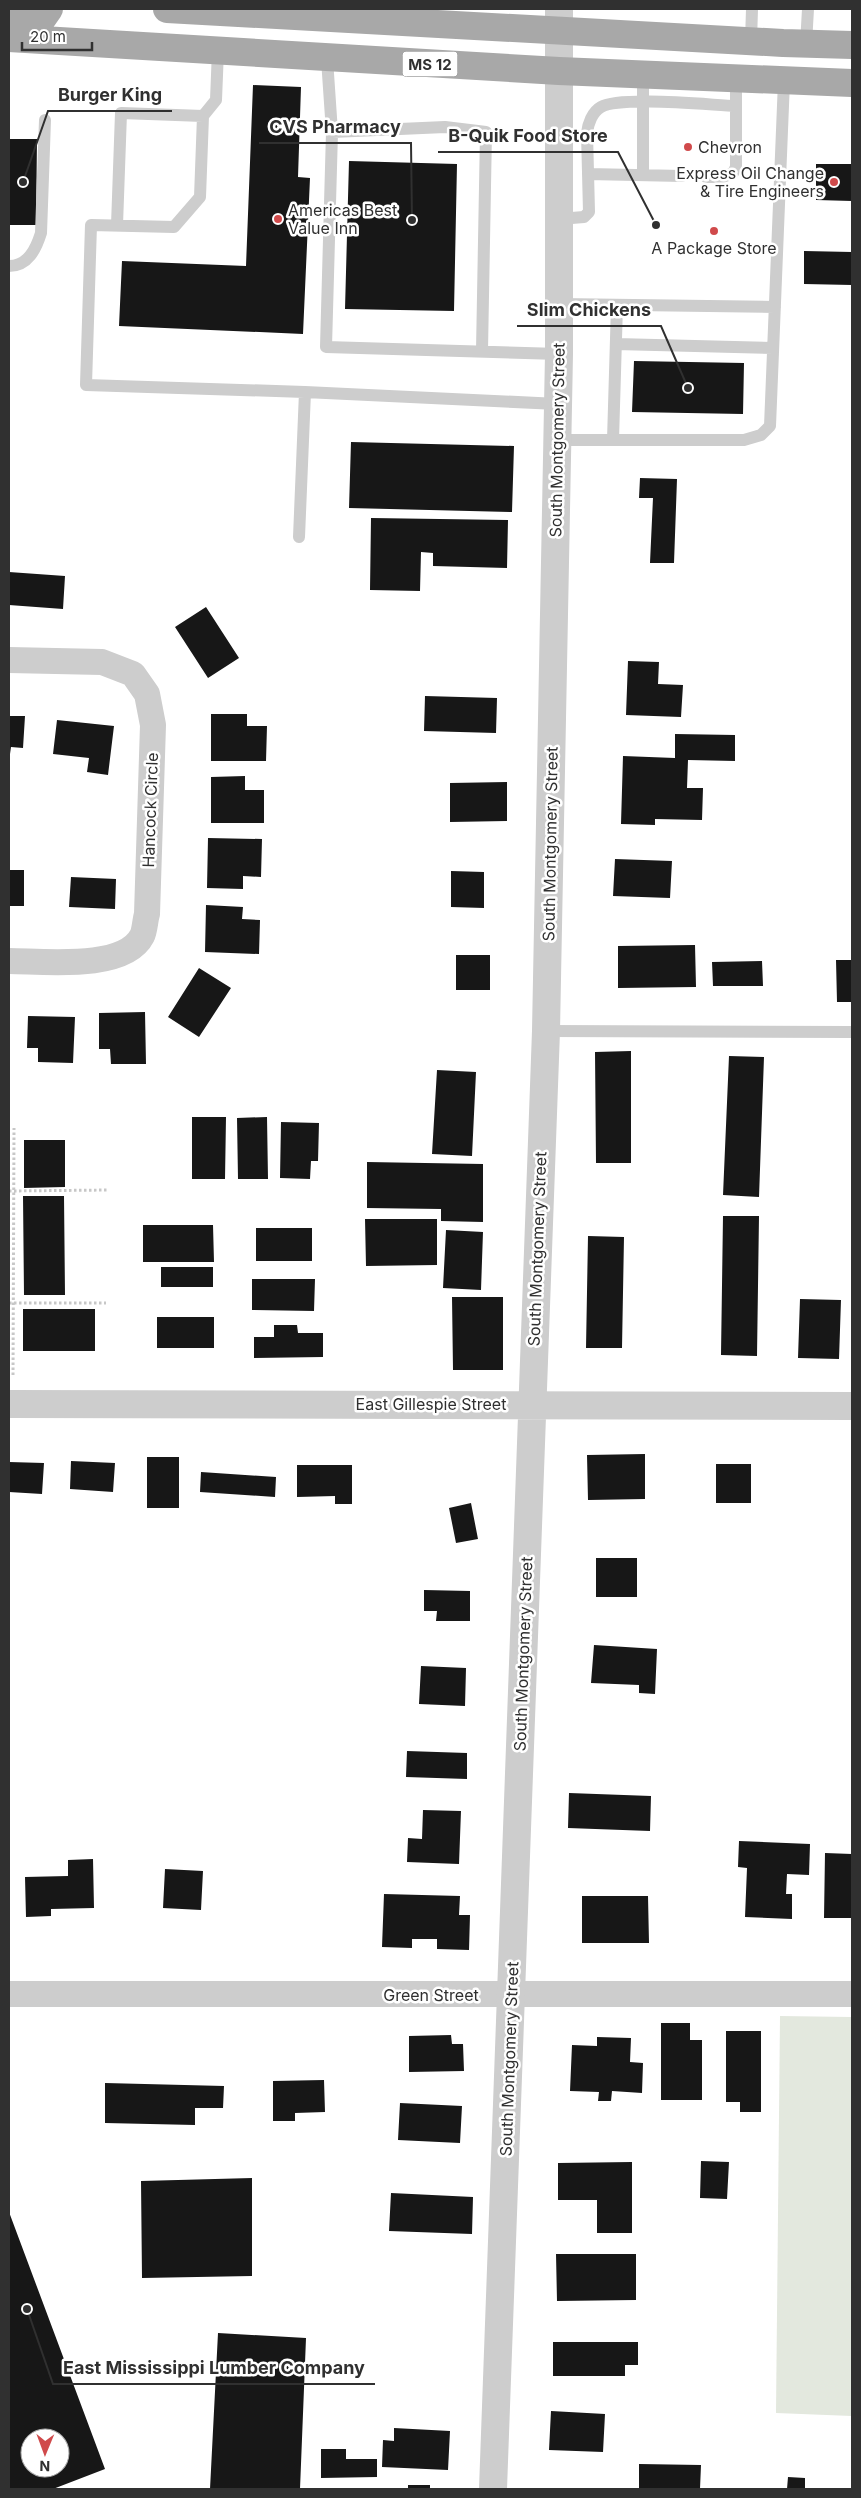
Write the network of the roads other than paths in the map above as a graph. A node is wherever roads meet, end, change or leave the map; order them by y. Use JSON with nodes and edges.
{"nodes":[{"id":1,"x":49,"y":9,"type":"edge"},
{"id":2,"x":167,"y":9,"type":"edge"},
{"id":3,"x":752,"y":9,"type":"edge"},
{"id":4,"x":808,"y":9,"type":"edge"},
{"id":5,"x":559,"y":20,"type":"edge"},
{"id":6,"x":9,"y":22,"type":"edge"},
{"id":7,"x":9,"y":38,"type":"edge"},
{"id":8,"x":751,"y":41,"type":"junction"},
{"id":9,"x":806,"y":44,"type":"junction"},
{"id":10,"x":852,"y":44,"type":"edge"},
{"id":11,"x":218,"y":50,"type":"junction"},
{"id":12,"x":327,"y":59,"type":"junction"},
{"id":13,"x":559,"y":71,"type":"junction"},
{"id":14,"x":643,"y":75,"type":"junction"},
{"id":15,"x":736,"y":79,"type":"junction"},
{"id":16,"x":784,"y":81,"type":"junction"},
{"id":17,"x":852,"y":82,"type":"edge"},
{"id":18,"x":643,"y":102,"type":"junction"},
{"id":19,"x":736,"y":106,"type":"junction"},
{"id":20,"x":203,"y":116,"type":"junction"},
{"id":21,"x":45,"y":120,"type":"dead end"},
{"id":22,"x":332,"y":132,"type":"junction"},
{"id":23,"x":573,"y":155,"type":"junction"},
{"id":24,"x":588,"y":174,"type":"junction"},
{"id":25,"x":644,"y":175,"type":"junction"},
{"id":26,"x":682,"y":176,"type":"dead end"},
{"id":27,"x":706,"y":177,"type":"dead end"},
{"id":28,"x":559,"y":219,"type":"junction"},
{"id":29,"x":118,"y":225,"type":"junction"},
{"id":30,"x":9,"y":266,"type":"edge"},
{"id":31,"x":559,"y":304,"type":"junction"},
{"id":32,"x":617,"y":305,"type":"junction"},
{"id":33,"x":774,"y":307,"type":"junction"},
{"id":34,"x":616,"y":344,"type":"junction"},
{"id":35,"x":774,"y":348,"type":"junction"},
{"id":36,"x":482,"y":352,"type":"junction"},
{"id":37,"x":559,"y":354,"type":"junction"},
{"id":38,"x":304,"y":392,"type":"junction"},
{"id":39,"x":558,"y":404,"type":"junction"},
{"id":40,"x":558,"y":440,"type":"junction"},
{"id":41,"x":613,"y":440,"type":"junction"},
{"id":42,"x":299,"y":538,"type":"dead end"},
{"id":43,"x":9,"y":660,"type":"edge"},
{"id":44,"x":9,"y":961,"type":"edge"},
{"id":45,"x":546,"y":1031,"type":"junction"},
{"id":46,"x":852,"y":1032,"type":"edge"},
{"id":47,"x":9,"y":1404,"type":"edge"},
{"id":48,"x":531,"y":1404,"type":"junction"},
{"id":49,"x":852,"y":1406,"type":"edge"},
{"id":50,"x":9,"y":1994,"type":"edge"},
{"id":51,"x":852,"y":1994,"type":"edge"},
{"id":52,"x":512,"y":1995,"type":"junction"},
{"id":53,"x":493,"y":2489,"type":"edge"}],
"edges":[{"from":1,"to":6,"type":"main road"},
{"from":2,"to":5,"type":"main road"},
{"from":3,"to":8,"type":"lane"},
{"from":4,"to":9,"type":"lane"},
{"from":5,"to":8,"type":"main road"},
{"from":5,"to":13,"type":"street","name":"South Montgomery Street"},
{"from":7,"to":11,"type":"main road","number":"MS 12"},
{"from":8,"to":9,"type":"main road"},
{"from":9,"to":10,"type":"main road"},
{"from":11,"to":12,"type":"main road","number":"MS 12"},
{"from":11,"to":20,"type":"lane"},
{"from":12,"to":13,"type":"main road","number":"MS 12"},
{"from":12,"to":22,"type":"lane"},
{"from":13,"to":14,"type":"main road","number":"MS 12"},
{"from":13,"to":23,"type":"street","name":"South Montgomery Street"},
{"from":14,"to":15,"type":"main road","number":"MS 12"},
{"from":14,"to":18,"type":"lane"},
{"from":15,"to":16,"type":"main road","number":"MS 12"},
{"from":15,"to":19,"type":"lane"},
{"from":16,"to":17,"type":"main road","number":"MS 12"},
{"from":16,"to":33,"type":"lane"},
{"from":18,"to":19,"type":"lane"},
{"from":18,"to":23,"type":"lane"},
{"from":18,"to":25,"type":"lane"},
{"from":19,"to":27,"type":"lane"},
{"from":20,"to":29,"type":"lane"},
{"from":20,"to":29,"type":"lane"},
{"from":21,"to":30,"type":"lane"},
{"from":22,"to":36,"type":"lane"},
{"from":22,"to":36,"type":"lane"},
{"from":23,"to":24,"type":"lane"},
{"from":23,"to":28,"type":"street","name":"South Montgomery Street"},
{"from":24,"to":25,"type":"lane"},
{"from":24,"to":28,"type":"lane"},
{"from":25,"to":26,"type":"lane"},
{"from":28,"to":31,"type":"street","name":"South Montgomery Street"},
{"from":29,"to":38,"type":"lane"},
{"from":31,"to":32,"type":"lane"},
{"from":31,"to":37,"type":"street","name":"South Montgomery Street"},
{"from":32,"to":33,"type":"lane"},
{"from":32,"to":34,"type":"lane"},
{"from":33,"to":35,"type":"lane"},
{"from":34,"to":35,"type":"lane"},
{"from":34,"to":41,"type":"lane"},
{"from":35,"to":41,"type":"lane"},
{"from":36,"to":37,"type":"lane"},
{"from":37,"to":39,"type":"street","name":"South Montgomery Street"},
{"from":38,"to":39,"type":"lane"},
{"from":38,"to":42,"type":"lane"},
{"from":39,"to":40,"type":"street","name":"South Montgomery Street"},
{"from":40,"to":41,"type":"lane"},
{"from":40,"to":45,"type":"street","name":"South Montgomery Street"},
{"from":43,"to":44,"type":"street","name":"Hancock Circle"},
{"from":45,"to":46,"type":"lane"},
{"from":45,"to":48,"type":"street","name":"South Montgomery Street"},
{"from":47,"to":48,"type":"street","name":"East Gillespie Street"},
{"from":48,"to":49,"type":"street","name":"East Gillespie Street"},
{"from":48,"to":52,"type":"street","name":"South Montgomery Street"},
{"from":50,"to":52,"type":"street","name":"Green Street"},
{"from":51,"to":52,"type":"street","name":"Green Street"},
{"from":52,"to":53,"type":"street","name":"South Montgomery Street"}]}
